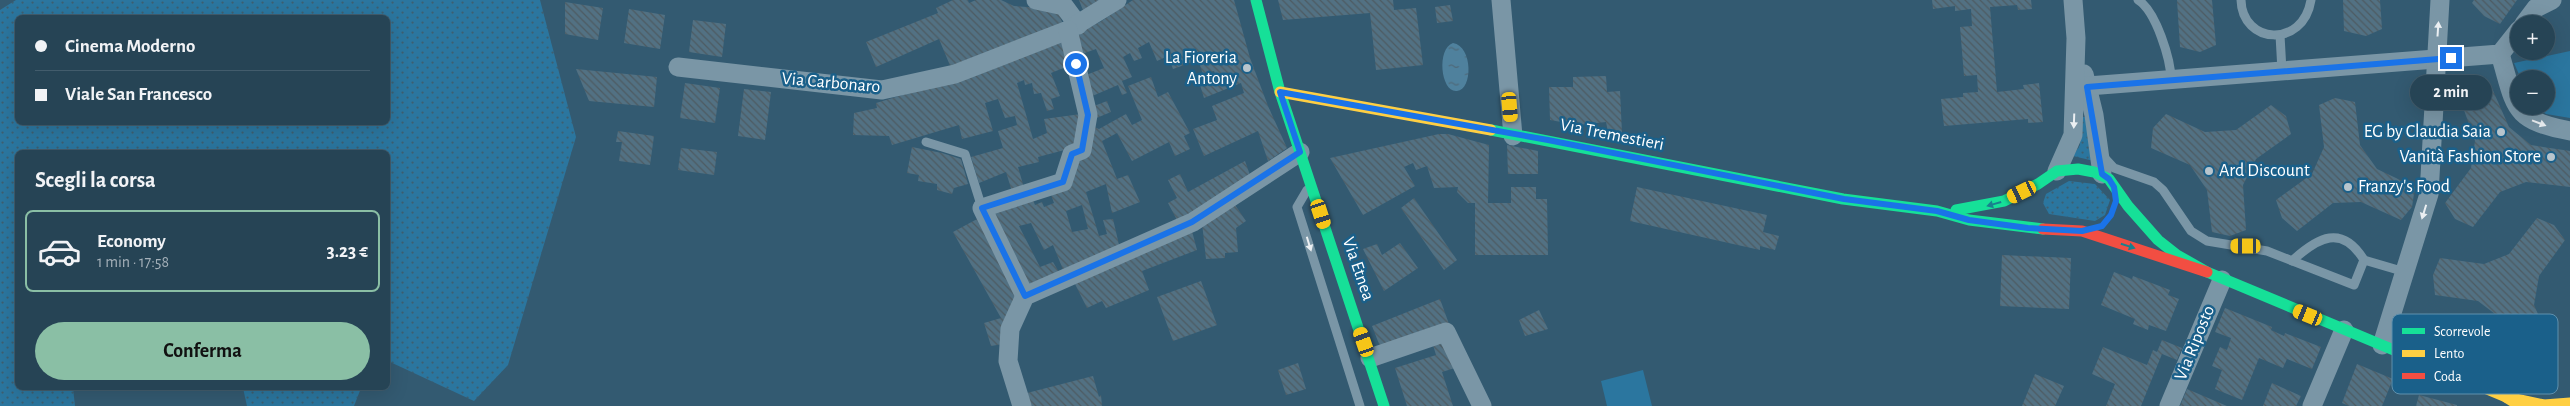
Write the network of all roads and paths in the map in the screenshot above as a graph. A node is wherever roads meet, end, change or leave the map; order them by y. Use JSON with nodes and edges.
{"nodes":[{"id":1,"x":1036,"y":0,"type":"edge"},
{"id":2,"x":1117,"y":0,"type":"edge"},
{"id":3,"x":1256,"y":0,"type":"edge"},
{"id":4,"x":1501,"y":0,"type":"edge"},
{"id":5,"x":2073,"y":0,"type":"edge"},
{"id":6,"x":2138,"y":0,"type":"edge"},
{"id":7,"x":2241,"y":0,"type":"edge"},
{"id":8,"x":2311,"y":0,"type":"edge"},
{"id":9,"x":2440,"y":0,"type":"edge"},
{"id":10,"x":2552,"y":0,"type":"edge"},
{"id":11,"x":2531,"y":15,"type":"edge"},
{"id":12,"x":1073,"y":27,"type":"junction"},
{"id":13,"x":2280,"y":35,"type":"junction"},
{"id":14,"x":2510,"y":38,"type":"edge"},
{"id":15,"x":2491,"y":55,"type":"junction"},
{"id":16,"x":2435,"y":59,"type":"junction"},
{"id":17,"x":678,"y":67,"type":"dead end"},
{"id":18,"x":2282,"y":71,"type":"junction"},
{"id":19,"x":2171,"y":80,"type":"junction"},
{"id":20,"x":2081,"y":87,"type":"junction"},
{"id":21,"x":1280,"y":92,"type":"junction"},
{"id":22,"x":2570,"y":130,"type":"edge"},
{"id":23,"x":1513,"y":136,"type":"junction"},
{"id":24,"x":926,"y":142,"type":"dead end"},
{"id":25,"x":1300,"y":152,"type":"junction"},
{"id":26,"x":2057,"y":171,"type":"junction"},
{"id":27,"x":2110,"y":176,"type":"junction"},
{"id":28,"x":1310,"y":183,"type":"junction"},
{"id":29,"x":2038,"y":184,"type":"junction"},
{"id":30,"x":2030,"y":203,"type":"dead end"},
{"id":31,"x":982,"y":208,"type":"junction"},
{"id":32,"x":2114,"y":208,"type":"dead end"},
{"id":33,"x":1937,"y":211,"type":"junction"},
{"id":34,"x":2038,"y":219,"type":"dead end"},
{"id":35,"x":2102,"y":226,"type":"dead end"},
{"id":36,"x":2062,"y":228,"type":"junction"},
{"id":37,"x":2082,"y":231,"type":"junction"},
{"id":38,"x":2364,"y":260,"type":"junction"},
{"id":39,"x":2292,"y":261,"type":"junction"},
{"id":40,"x":1326,"y":263,"type":"junction"},
{"id":41,"x":2405,"y":272,"type":"junction"},
{"id":42,"x":2215,"y":276,"type":"junction"},
{"id":43,"x":1025,"y":296,"type":"junction"},
{"id":44,"x":2344,"y":330,"type":"junction"},
{"id":45,"x":2382,"y":345,"type":"junction"},
{"id":46,"x":2392,"y":350,"type":"edge"},
{"id":47,"x":1370,"y":358,"type":"junction"},
{"id":48,"x":2496,"y":398,"type":"edge"},
{"id":49,"x":2570,"y":402,"type":"edge"},
{"id":50,"x":1022,"y":406,"type":"edge"},
{"id":51,"x":1360,"y":406,"type":"edge"},
{"id":52,"x":1384,"y":406,"type":"edge"},
{"id":53,"x":1482,"y":406,"type":"edge"},
{"id":54,"x":2169,"y":406,"type":"edge"},
{"id":55,"x":2312,"y":406,"type":"edge"},
{"id":56,"x":2520,"y":406,"type":"edge"}],
"edges":[{"from":1,"to":12,"type":"street"},
{"from":2,"to":12,"type":"street","name":"Via Carbonaro"},
{"from":3,"to":21,"type":"main road","name":"Via Etnea"},
{"from":4,"to":23,"type":"street"},
{"from":5,"to":20,"type":"street"},
{"from":6,"to":19,"type":"lane"},
{"from":7,"to":13,"type":"lane"},
{"from":8,"to":13,"type":"lane"},
{"from":16,"to":9,"type":"street","one_way":true},
{"from":10,"to":11,"type":"street"},
{"from":12,"to":17,"type":"street","name":"Via Carbonaro"},
{"from":12,"to":31,"type":"street"},
{"from":13,"to":18,"type":"lane"},
{"from":14,"to":15,"type":"street"},
{"from":15,"to":16,"type":"street"},
{"from":15,"to":22,"type":"street","one_way":true},
{"from":16,"to":18,"type":"street"},
{"from":16,"to":41,"type":"street","one_way":true},
{"from":18,"to":19,"type":"street"},
{"from":19,"to":20,"type":"street"},
{"from":20,"to":26,"type":"street","one_way":true},
{"from":20,"to":27,"type":"street"},
{"from":21,"to":23,"type":"main road","name":"Via Tremestieri"},
{"from":21,"to":25,"type":"main road","name":"Via Etnea"},
{"from":23,"to":33,"type":"main road","name":"Via Tremestieri"},
{"from":24,"to":31,"type":"lane"},
{"from":25,"to":28,"type":"main road","name":"Via Etnea"},
{"from":25,"to":43,"type":"street"},
{"from":26,"to":27,"type":"main road"},
{"from":26,"to":29,"type":"main road"},
{"from":27,"to":32,"type":"main road"},
{"from":27,"to":39,"type":"lane"},
{"from":27,"to":42,"type":"main road"},
{"from":28,"to":40,"type":"main road","name":"Via Etnea"},
{"from":28,"to":40,"type":"lane","one_way":true},
{"from":29,"to":30,"type":"main road"},
{"from":29,"to":33,"type":"main road","one_way":true},
{"from":31,"to":43,"type":"street"},
{"from":33,"to":36,"type":"main road"},
{"from":34,"to":36,"type":"main road"},
{"from":35,"to":37,"type":"main road"},
{"from":36,"to":37,"type":"main road"},
{"from":37,"to":42,"type":"main road","one_way":true},
{"from":38,"to":39,"type":"lane"},
{"from":38,"to":39,"type":"lane"},
{"from":38,"to":41,"type":"lane"},
{"from":40,"to":47,"type":"main road","name":"Via Etnea"},
{"from":40,"to":51,"type":"lane"},
{"from":41,"to":45,"type":"street"},
{"from":42,"to":44,"type":"main road"},
{"from":42,"to":54,"type":"street","name":"Via Riposto"},
{"from":43,"to":50,"type":"street"},
{"from":44,"to":45,"type":"main road"},
{"from":44,"to":55,"type":"street"},
{"from":45,"to":46,"type":"main road"},
{"from":47,"to":52,"type":"main road","name":"Via Etnea"},
{"from":47,"to":53,"type":"street"},
{"from":48,"to":49,"type":"main road"},
{"from":48,"to":56,"type":"main road"}]}
